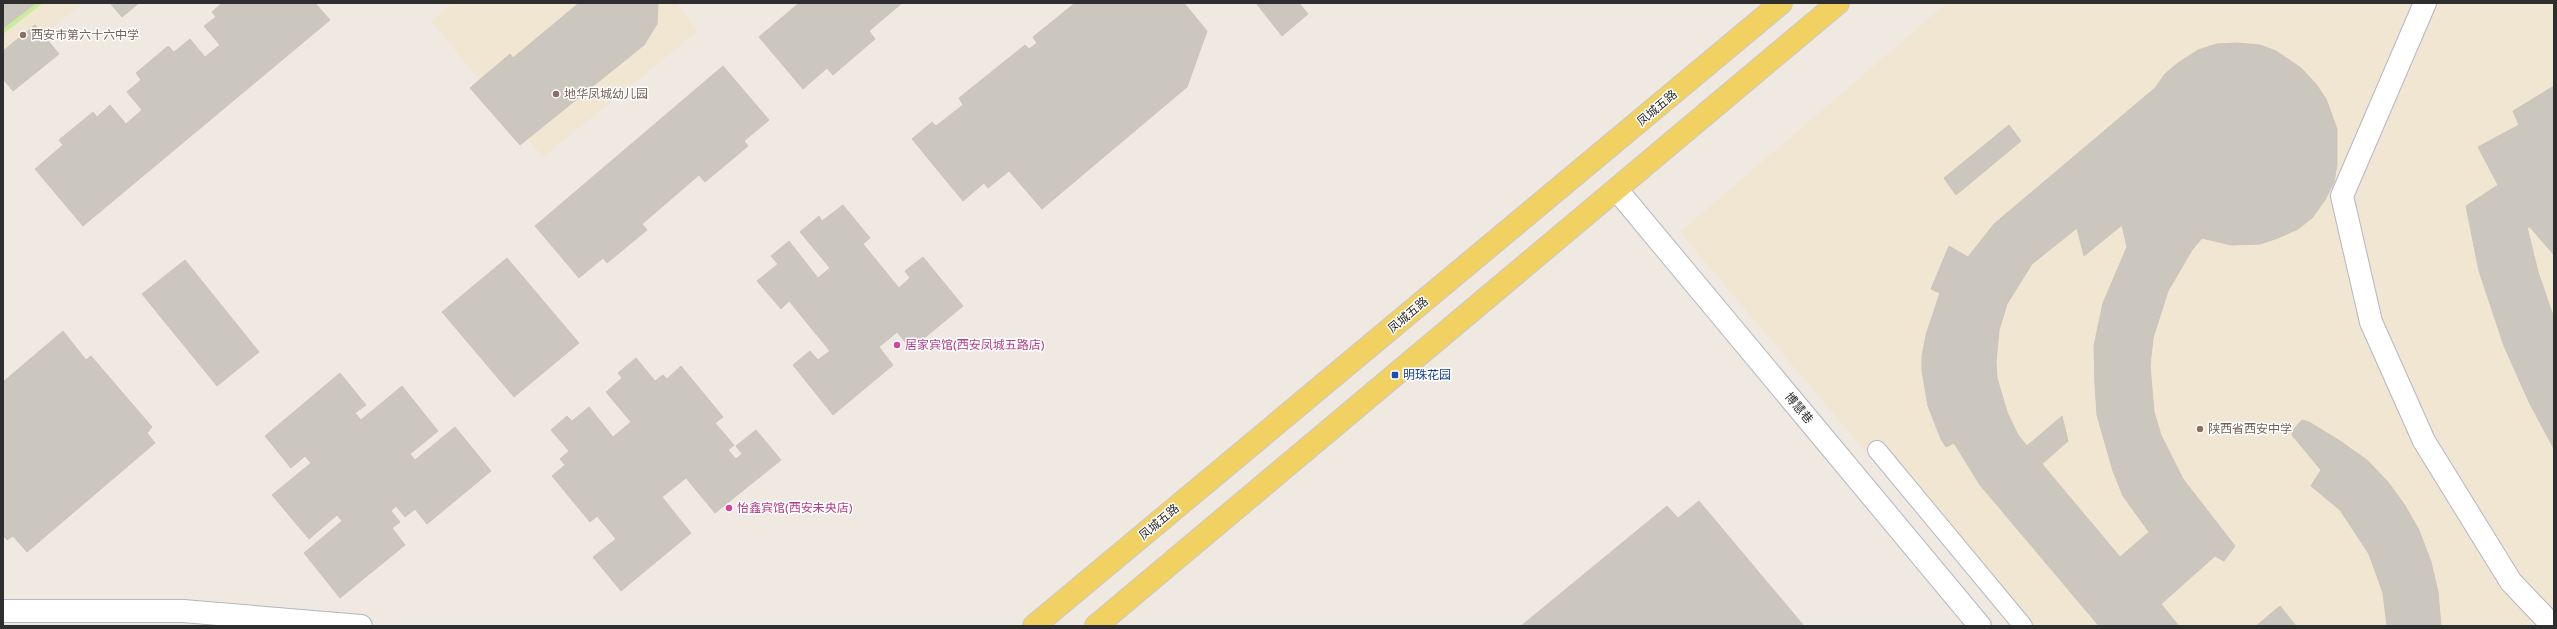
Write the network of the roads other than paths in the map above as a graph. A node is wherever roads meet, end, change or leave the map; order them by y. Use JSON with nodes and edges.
{"nodes":[{"id":1,"x":1781,"y":3,"type":"edge"},
{"id":2,"x":1838,"y":3,"type":"edge"},
{"id":3,"x":2425,"y":3,"type":"edge"},
{"id":4,"x":1617,"y":190,"type":"junction"},
{"id":5,"x":1876,"y":450,"type":"dead end"},
{"id":6,"x":3,"y":611,"type":"edge"},
{"id":7,"x":361,"y":626,"type":"edge"},
{"id":8,"x":1034,"y":626,"type":"edge"},
{"id":9,"x":1096,"y":626,"type":"edge"},
{"id":10,"x":1980,"y":626,"type":"edge"},
{"id":11,"x":2023,"y":626,"type":"edge"},
{"id":12,"x":2553,"y":626,"type":"edge"}],
"edges":[{"from":1,"to":8,"type":"main road","name":"凤城五路"},
{"from":2,"to":4,"type":"main road"},
{"from":3,"to":12,"type":"street"},
{"from":4,"to":9,"type":"main road"},
{"from":4,"to":10,"type":"street","name":"博慧巷"},
{"from":5,"to":11,"type":"lane"},
{"from":6,"to":7,"type":"street"}]}
